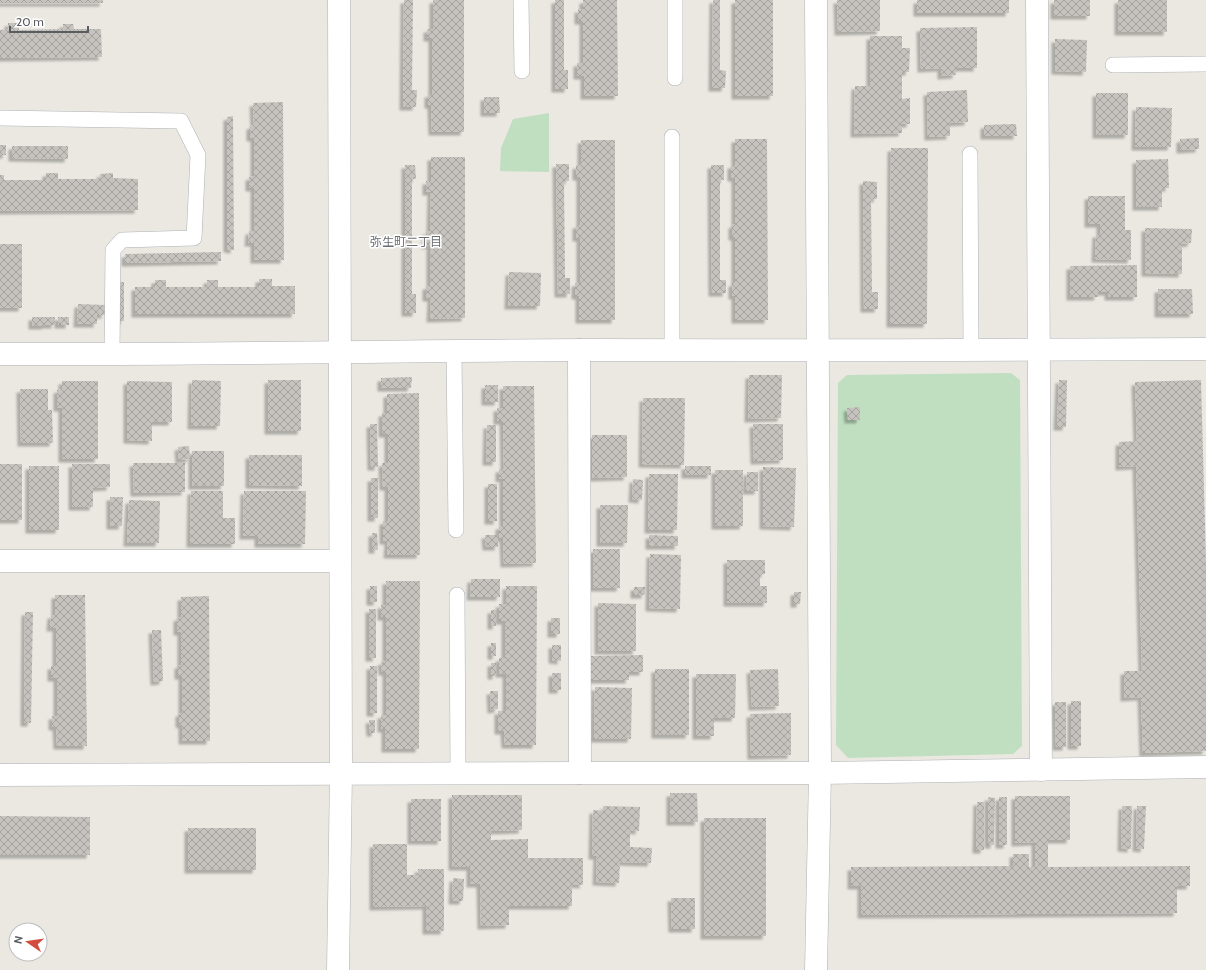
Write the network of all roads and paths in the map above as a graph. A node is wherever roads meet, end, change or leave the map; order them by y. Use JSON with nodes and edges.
{"nodes":[{"id":1,"x":339,"y":0,"type":"edge"},
{"id":2,"x":521,"y":0,"type":"edge"},
{"id":3,"x":675,"y":0,"type":"edge"},
{"id":4,"x":816,"y":0,"type":"edge"},
{"id":5,"x":1037,"y":0,"type":"edge"},
{"id":6,"x":1206,"y":64,"type":"edge"},
{"id":7,"x":1113,"y":65,"type":"dead end"},
{"id":8,"x":522,"y":71,"type":"dead end"},
{"id":9,"x":675,"y":78,"type":"dead end"},
{"id":10,"x":0,"y":118,"type":"edge"},
{"id":11,"x":672,"y":137,"type":"dead end"},
{"id":12,"x":970,"y":154,"type":"dead end"},
{"id":13,"x":1206,"y":349,"type":"edge"},
{"id":14,"x":579,"y":350,"type":"junction"},
{"id":15,"x":672,"y":350,"type":"junction"},
{"id":16,"x":454,"y":351,"type":"junction"},
{"id":17,"x":818,"y":351,"type":"junction"},
{"id":18,"x":971,"y":351,"type":"junction"},
{"id":19,"x":1038,"y":351,"type":"junction"},
{"id":20,"x":339,"y":353,"type":"junction"},
{"id":21,"x":0,"y":354,"type":"edge"},
{"id":22,"x":112,"y":354,"type":"junction"},
{"id":23,"x":456,"y":530,"type":"dead end"},
{"id":24,"x":0,"y":561,"type":"edge"},
{"id":25,"x":340,"y":561,"type":"junction"},
{"id":26,"x":457,"y":595,"type":"dead end"},
{"id":27,"x":1206,"y":767,"type":"edge"},
{"id":28,"x":1041,"y":770,"type":"junction"},
{"id":29,"x":341,"y":773,"type":"junction"},
{"id":30,"x":458,"y":773,"type":"junction"},
{"id":31,"x":580,"y":773,"type":"junction"},
{"id":32,"x":820,"y":773,"type":"junction"},
{"id":33,"x":0,"y":775,"type":"edge"},
{"id":34,"x":338,"y":970,"type":"edge"},
{"id":35,"x":816,"y":970,"type":"edge"}],
"edges":[{"from":1,"to":20,"type":"street"},
{"from":2,"to":8,"type":"lane"},
{"from":3,"to":9,"type":"lane"},
{"from":4,"to":17,"type":"street"},
{"from":5,"to":19,"type":"street"},
{"from":6,"to":7,"type":"lane"},
{"from":10,"to":22,"type":"lane"},
{"from":11,"to":15,"type":"lane"},
{"from":12,"to":18,"type":"lane"},
{"from":13,"to":19,"type":"street"},
{"from":14,"to":15,"type":"street"},
{"from":14,"to":16,"type":"street"},
{"from":14,"to":31,"type":"street"},
{"from":15,"to":17,"type":"street"},
{"from":16,"to":20,"type":"street"},
{"from":16,"to":23,"type":"lane"},
{"from":17,"to":18,"type":"street"},
{"from":17,"to":32,"type":"street"},
{"from":18,"to":19,"type":"street"},
{"from":19,"to":28,"type":"street"},
{"from":20,"to":22,"type":"street"},
{"from":20,"to":25,"type":"street"},
{"from":21,"to":22,"type":"street"},
{"from":24,"to":25,"type":"street"},
{"from":25,"to":29,"type":"street"},
{"from":26,"to":30,"type":"lane"},
{"from":27,"to":28,"type":"street"},
{"from":28,"to":32,"type":"street"},
{"from":29,"to":30,"type":"street"},
{"from":29,"to":33,"type":"street"},
{"from":29,"to":34,"type":"street"},
{"from":30,"to":31,"type":"street"},
{"from":31,"to":32,"type":"street"},
{"from":32,"to":35,"type":"street"}]}
